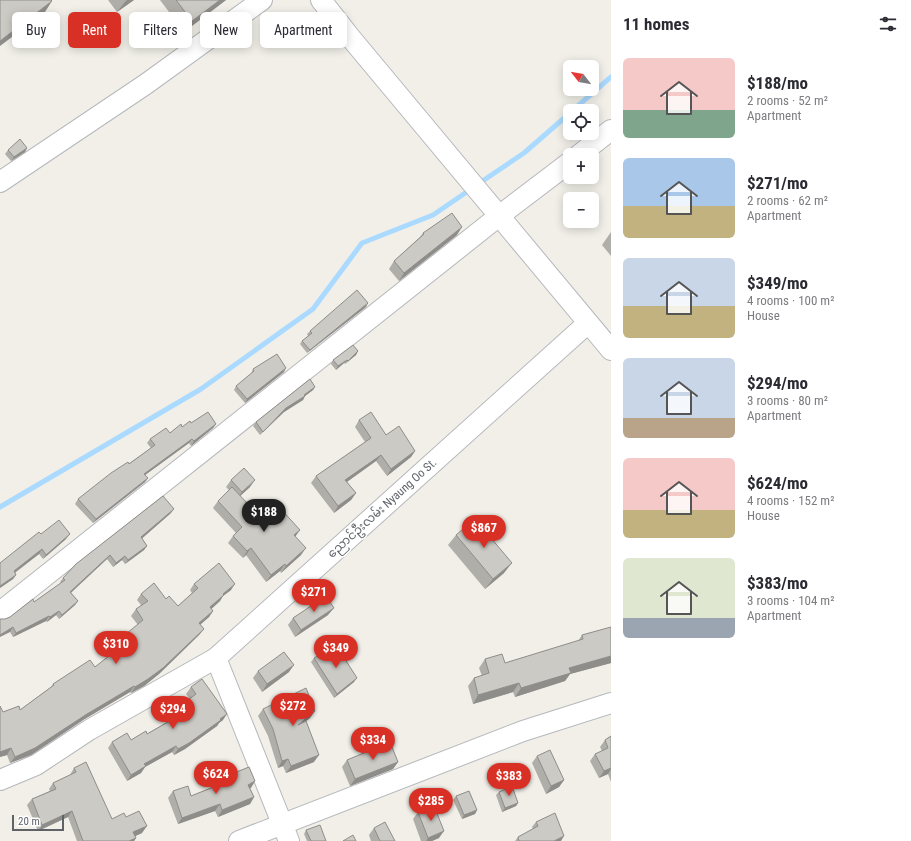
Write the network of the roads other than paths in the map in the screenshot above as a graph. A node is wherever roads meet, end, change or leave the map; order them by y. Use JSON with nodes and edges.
{"nodes":[{"id":1,"x":262,"y":0,"type":"edge"},
{"id":2,"x":321,"y":0,"type":"edge"},
{"id":3,"x":611,"y":130,"type":"edge"},
{"id":4,"x":588,"y":148,"type":"edge"},
{"id":5,"x":563,"y":167,"type":"edge"},
{"id":6,"x":2,"y":176,"type":"edge"},
{"id":7,"x":499,"y":216,"type":"junction"},
{"id":8,"x":588,"y":323,"type":"junction"},
{"id":9,"x":611,"y":350,"type":"edge"},
{"id":10,"x":0,"y":612,"type":"edge"},
{"id":11,"x":216,"y":658,"type":"junction"},
{"id":12,"x":611,"y":703,"type":"edge"},
{"id":13,"x":0,"y":780,"type":"edge"},
{"id":14,"x":286,"y":833,"type":"edge"},
{"id":15,"x":239,"y":841,"type":"edge"}],
"edges":[{"from":1,"to":6,"type":"street"},
{"from":2,"to":7,"type":"street"},
{"from":3,"to":4,"type":"street"},
{"from":5,"to":7,"type":"street"},
{"from":7,"to":8,"type":"street"},
{"from":7,"to":10,"type":"street"},
{"from":8,"to":9,"type":"street"},
{"from":8,"to":11,"type":"street","name":"ညောင်ဦးလမ်း Nyaung Oo St."},
{"from":11,"to":13,"type":"street","name":"ညောင်ဦးလမ်း Nyaung Oo St."},
{"from":11,"to":14,"type":"street"},
{"from":12,"to":14,"type":"street"},
{"from":14,"to":15,"type":"street"}]}
